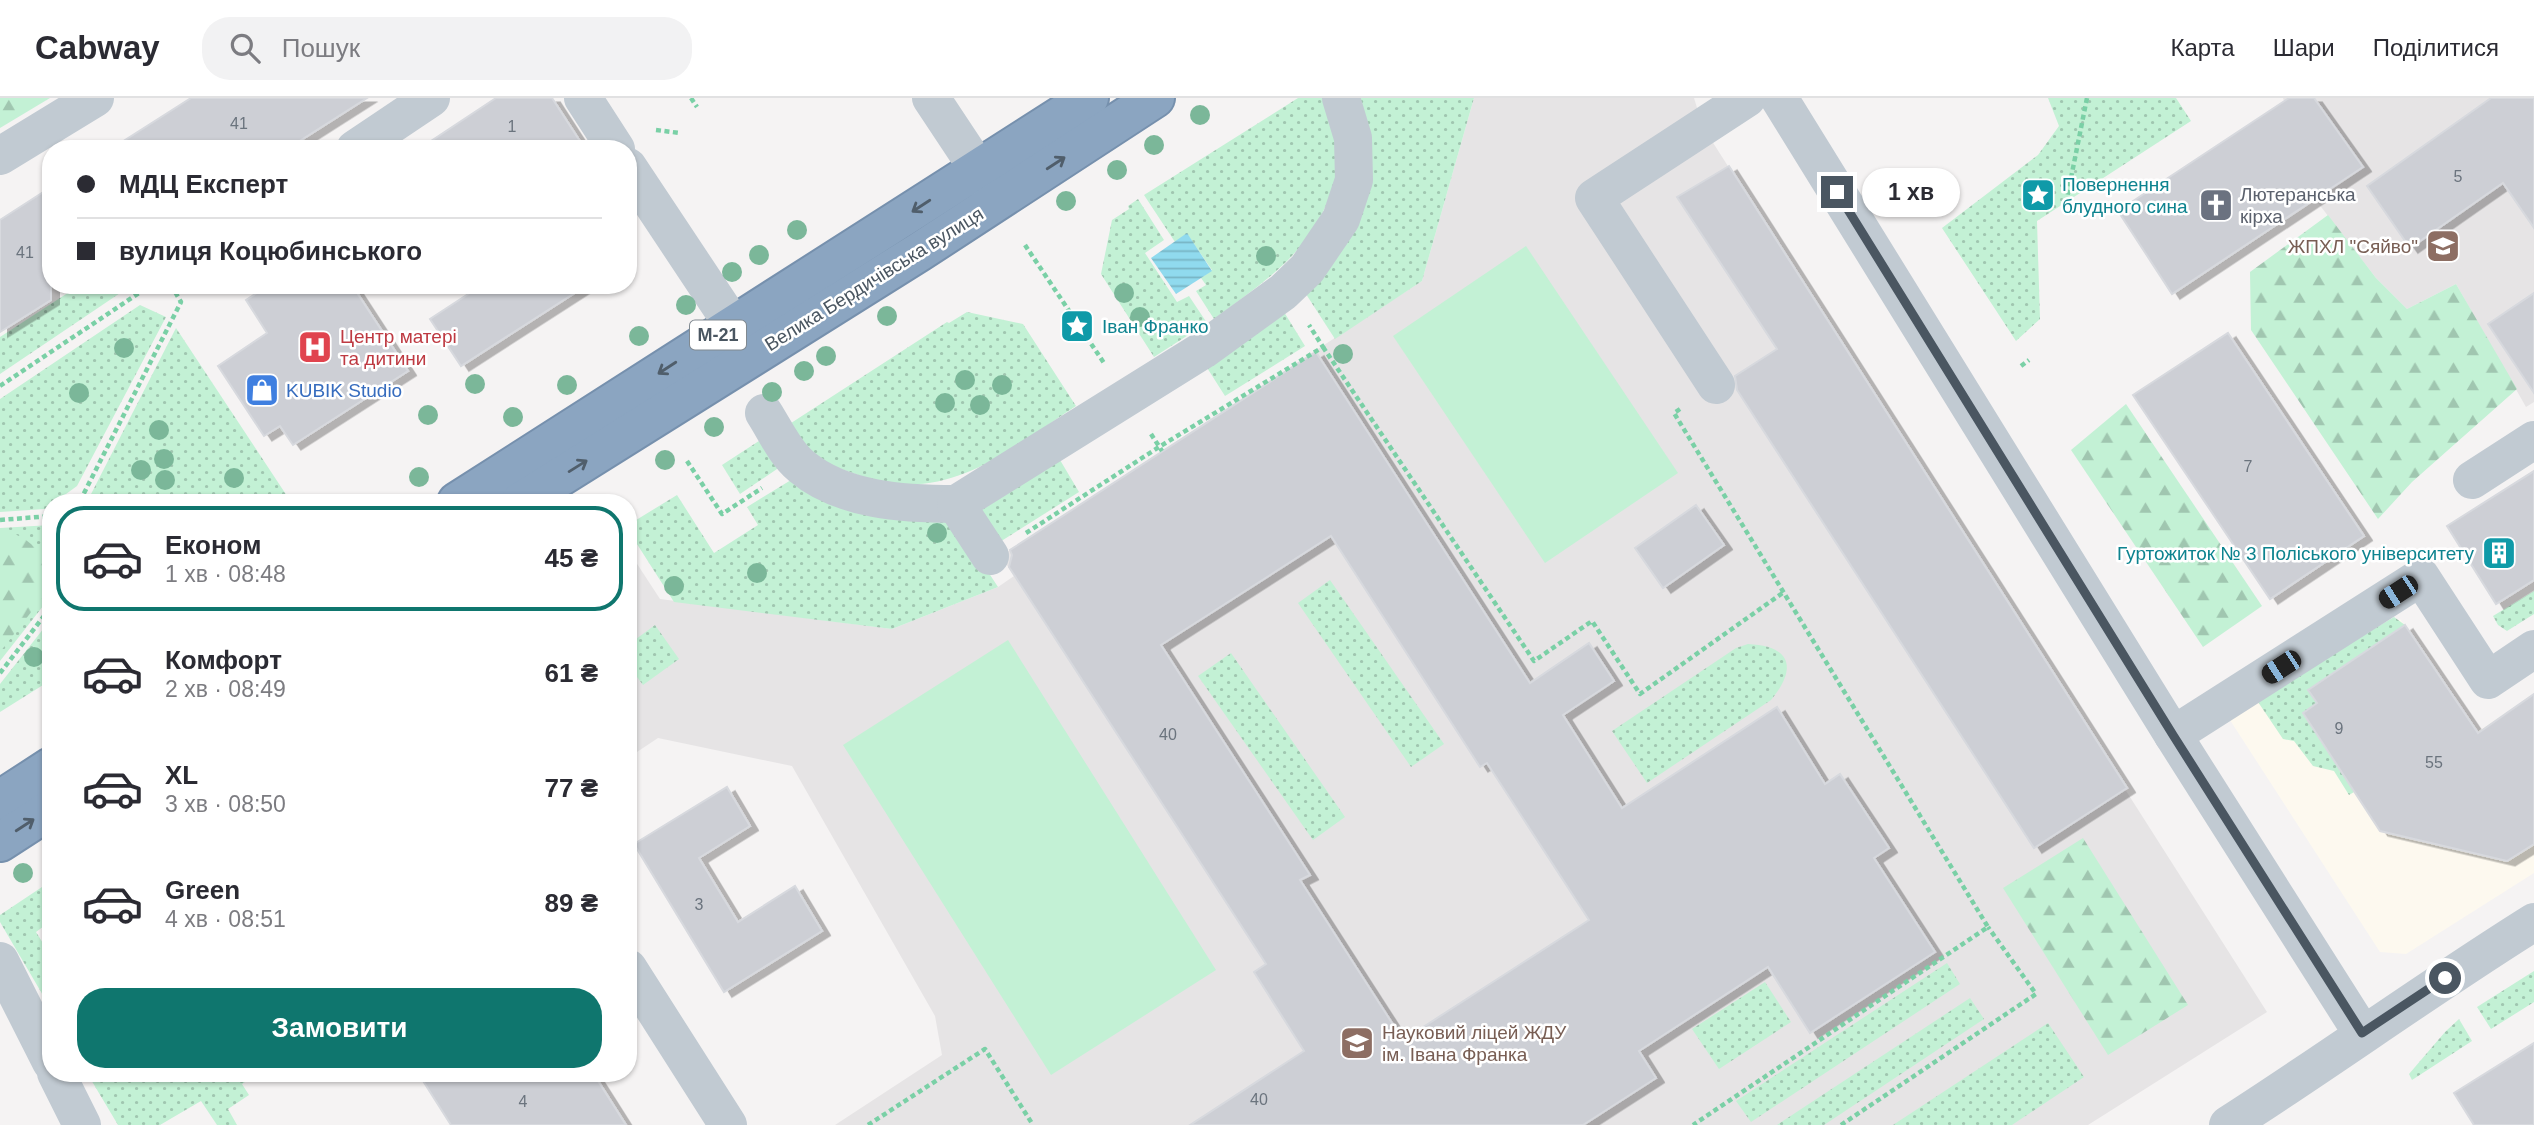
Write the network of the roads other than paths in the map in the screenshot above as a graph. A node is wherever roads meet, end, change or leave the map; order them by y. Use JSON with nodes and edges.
{"nodes":[{"id":1,"x":95,"y":98,"type":"edge"},
{"id":2,"x":430,"y":98,"type":"edge"},
{"id":3,"x":583,"y":98,"type":"edge"},
{"id":4,"x":931,"y":98,"type":"edge"},
{"id":5,"x":1089,"y":98,"type":"edge"},
{"id":6,"x":1155,"y":98,"type":"edge"},
{"id":7,"x":1341,"y":98,"type":"edge"},
{"id":8,"x":1747,"y":98,"type":"edge"},
{"id":9,"x":1779,"y":98,"type":"edge"},
{"id":10,"x":368,"y":140,"type":"edge"},
{"id":11,"x":610,"y":140,"type":"edge"},
{"id":12,"x":0,"y":156,"type":"edge"},
{"id":13,"x":978,"y":169,"type":"junction"},
{"id":14,"x":637,"y":181,"type":"edge"},
{"id":15,"x":999,"y":200,"type":"junction"},
{"id":16,"x":733,"y":325,"type":"junction"},
{"id":17,"x":1716,"y":385,"type":"road end"},
{"id":18,"x":764,"y":413,"type":"dead end"},
{"id":19,"x":2534,"y":440,"type":"edge"},
{"id":20,"x":2472,"y":480,"type":"dead end"},
{"id":21,"x":469,"y":494,"type":"edge"},
{"id":22,"x":533,"y":494,"type":"edge"},
{"id":23,"x":956,"y":504,"type":"junction"},
{"id":24,"x":990,"y":556,"type":"road end"},
{"id":25,"x":2534,"y":649,"type":"edge"},
{"id":26,"x":2173,"y":735,"type":"junction"},
{"id":27,"x":42,"y":773,"type":"edge"},
{"id":28,"x":0,"y":800,"type":"edge"},
{"id":29,"x":42,"y":815,"type":"edge"},
{"id":30,"x":0,"y":842,"type":"edge"},
{"id":31,"x":2534,"y":922,"type":"edge"},
{"id":32,"x":0,"y":961,"type":"edge"},
{"id":33,"x":637,"y":982,"type":"edge"},
{"id":34,"x":2362,"y":1033,"type":"junction"},
{"id":35,"x":42,"y":1044,"type":"edge"},
{"id":36,"x":60,"y":1082,"type":"edge"},
{"id":37,"x":82,"y":1125,"type":"edge"},
{"id":38,"x":728,"y":1125,"type":"edge"},
{"id":39,"x":2228,"y":1125,"type":"edge"}],
"edges":[{"from":1,"to":12,"type":"street"},
{"from":2,"to":10,"type":"street"},
{"from":3,"to":11,"type":"street"},
{"from":4,"to":13,"type":"street"},
{"from":5,"to":13,"type":"highway","name":"Велика Бердичівська вулиця","number":"М-21"},
{"from":15,"to":6,"type":"highway","name":"Велика Бердичівська вулиця","number":"М-21","one_way":true},
{"from":7,"to":23,"type":"street"},
{"from":8,"to":17,"type":"street"},
{"from":9,"to":26,"type":"street"},
{"from":13,"to":15,"type":"street"},
{"from":13,"to":16,"type":"highway","name":"Велика Бердичівська вулиця","number":"М-21","one_way":true},
{"from":14,"to":16,"type":"street"},
{"from":22,"to":15,"type":"highway","name":"Велика Бердичівська вулиця","number":"М-21","one_way":true},
{"from":16,"to":21,"type":"highway","name":"Велика Бердичівська вулиця","number":"М-21","one_way":true},
{"from":18,"to":23,"type":"street"},
{"from":19,"to":20,"type":"street"},
{"from":23,"to":24,"type":"street"},
{"from":25,"to":26,"type":"street"},
{"from":26,"to":34,"type":"street"},
{"from":27,"to":28,"type":"highway"},
{"from":30,"to":29,"type":"highway","one_way":true},
{"from":31,"to":34,"type":"street"},
{"from":32,"to":35,"type":"street"},
{"from":33,"to":38,"type":"street"},
{"from":34,"to":39,"type":"street"},
{"from":36,"to":37,"type":"street"}]}
